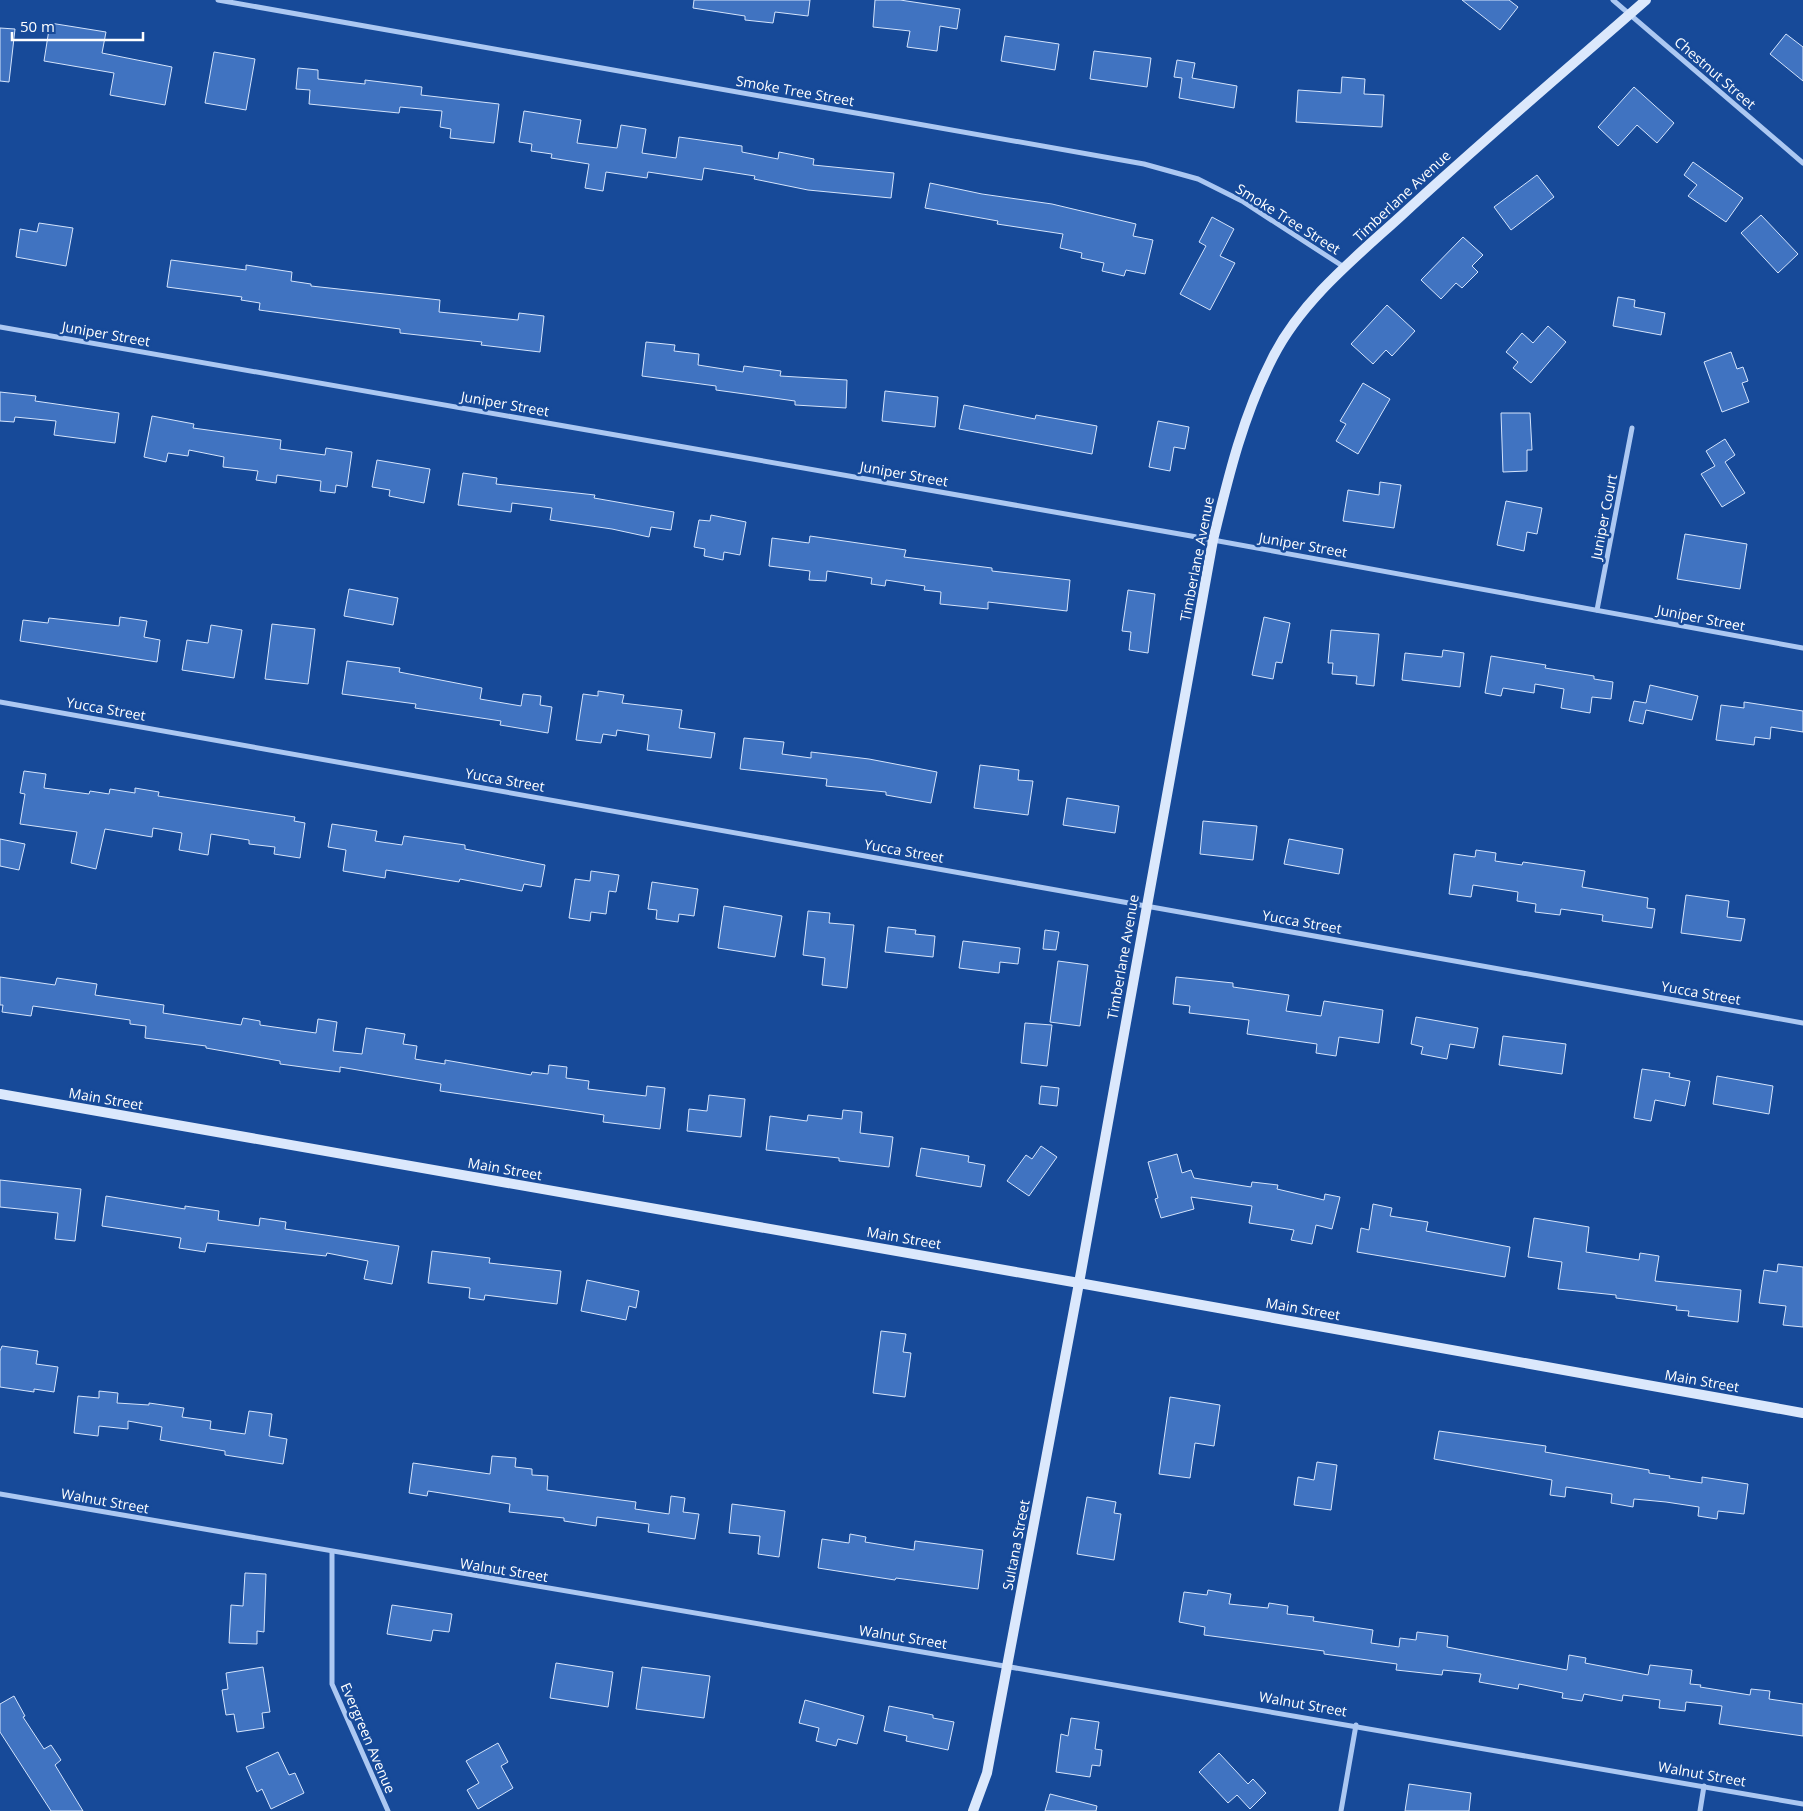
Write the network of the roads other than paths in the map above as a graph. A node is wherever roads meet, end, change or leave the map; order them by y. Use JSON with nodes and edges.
{"nodes":[{"id":1,"x":218,"y":0,"type":"edge"},
{"id":2,"x":1613,"y":0,"type":"edge"},
{"id":3,"x":1646,"y":0,"type":"edge"},
{"id":4,"x":1630,"y":15,"type":"junction"},
{"id":5,"x":1803,"y":163,"type":"edge"},
{"id":6,"x":1345,"y":268,"type":"junction"},
{"id":7,"x":0,"y":327,"type":"edge"},
{"id":8,"x":1632,"y":428,"type":"dead end"},
{"id":9,"x":1213,"y":540,"type":"junction"},
{"id":10,"x":1597,"y":610,"type":"junction"},
{"id":11,"x":1803,"y":648,"type":"edge"},
{"id":12,"x":0,"y":702,"type":"edge"},
{"id":13,"x":1147,"y":905,"type":"junction"},
{"id":14,"x":1803,"y":1023,"type":"edge"},
{"id":15,"x":0,"y":1094,"type":"edge"},
{"id":16,"x":1079,"y":1283,"type":"junction"},
{"id":17,"x":1803,"y":1413,"type":"edge"},
{"id":18,"x":0,"y":1494,"type":"edge"},
{"id":19,"x":332,"y":1553,"type":"junction"},
{"id":20,"x":1007,"y":1666,"type":"junction"},
{"id":21,"x":1356,"y":1725,"type":"junction"},
{"id":22,"x":1704,"y":1786,"type":"junction"},
{"id":23,"x":1803,"y":1804,"type":"edge"},
{"id":24,"x":388,"y":1811,"type":"edge"},
{"id":25,"x":973,"y":1811,"type":"edge"},
{"id":26,"x":1340,"y":1811,"type":"edge"},
{"id":27,"x":1700,"y":1811,"type":"edge"}],
"edges":[{"from":1,"to":6,"type":"street","name":"Smoke Tree Street"},
{"from":2,"to":4,"type":"street","name":"Chestnut Street"},
{"from":3,"to":4,"type":"street","name":"Timberlane Avenue"},
{"from":4,"to":5,"type":"street","name":"Chestnut Street"},
{"from":4,"to":6,"type":"street","name":"Timberlane Avenue"},
{"from":6,"to":9,"type":"street","name":"Timberlane Avenue"},
{"from":7,"to":9,"type":"street","name":"Juniper Street"},
{"from":8,"to":10,"type":"street","name":"Juniper Court"},
{"from":9,"to":10,"type":"street","name":"Juniper Street"},
{"from":9,"to":13,"type":"street","name":"Timberlane Avenue"},
{"from":10,"to":11,"type":"street","name":"Juniper Street"},
{"from":12,"to":13,"type":"street","name":"Yucca Street"},
{"from":13,"to":14,"type":"street","name":"Yucca Street"},
{"from":13,"to":16,"type":"street","name":"Timberlane Avenue"},
{"from":15,"to":16,"type":"street","name":"Main Street"},
{"from":16,"to":17,"type":"street","name":"Main Street"},
{"from":16,"to":20,"type":"street","name":"Sultana Street"},
{"from":18,"to":19,"type":"street","name":"Walnut Street"},
{"from":19,"to":20,"type":"street","name":"Walnut Street"},
{"from":19,"to":24,"type":"street","name":"Evergreen Avenue"},
{"from":20,"to":21,"type":"street","name":"Walnut Street"},
{"from":20,"to":25,"type":"street","name":"Sultana Street"},
{"from":21,"to":22,"type":"street","name":"Walnut Street"},
{"from":21,"to":26,"type":"street"},
{"from":22,"to":23,"type":"street","name":"Walnut Street"},
{"from":22,"to":27,"type":"street"}]}
